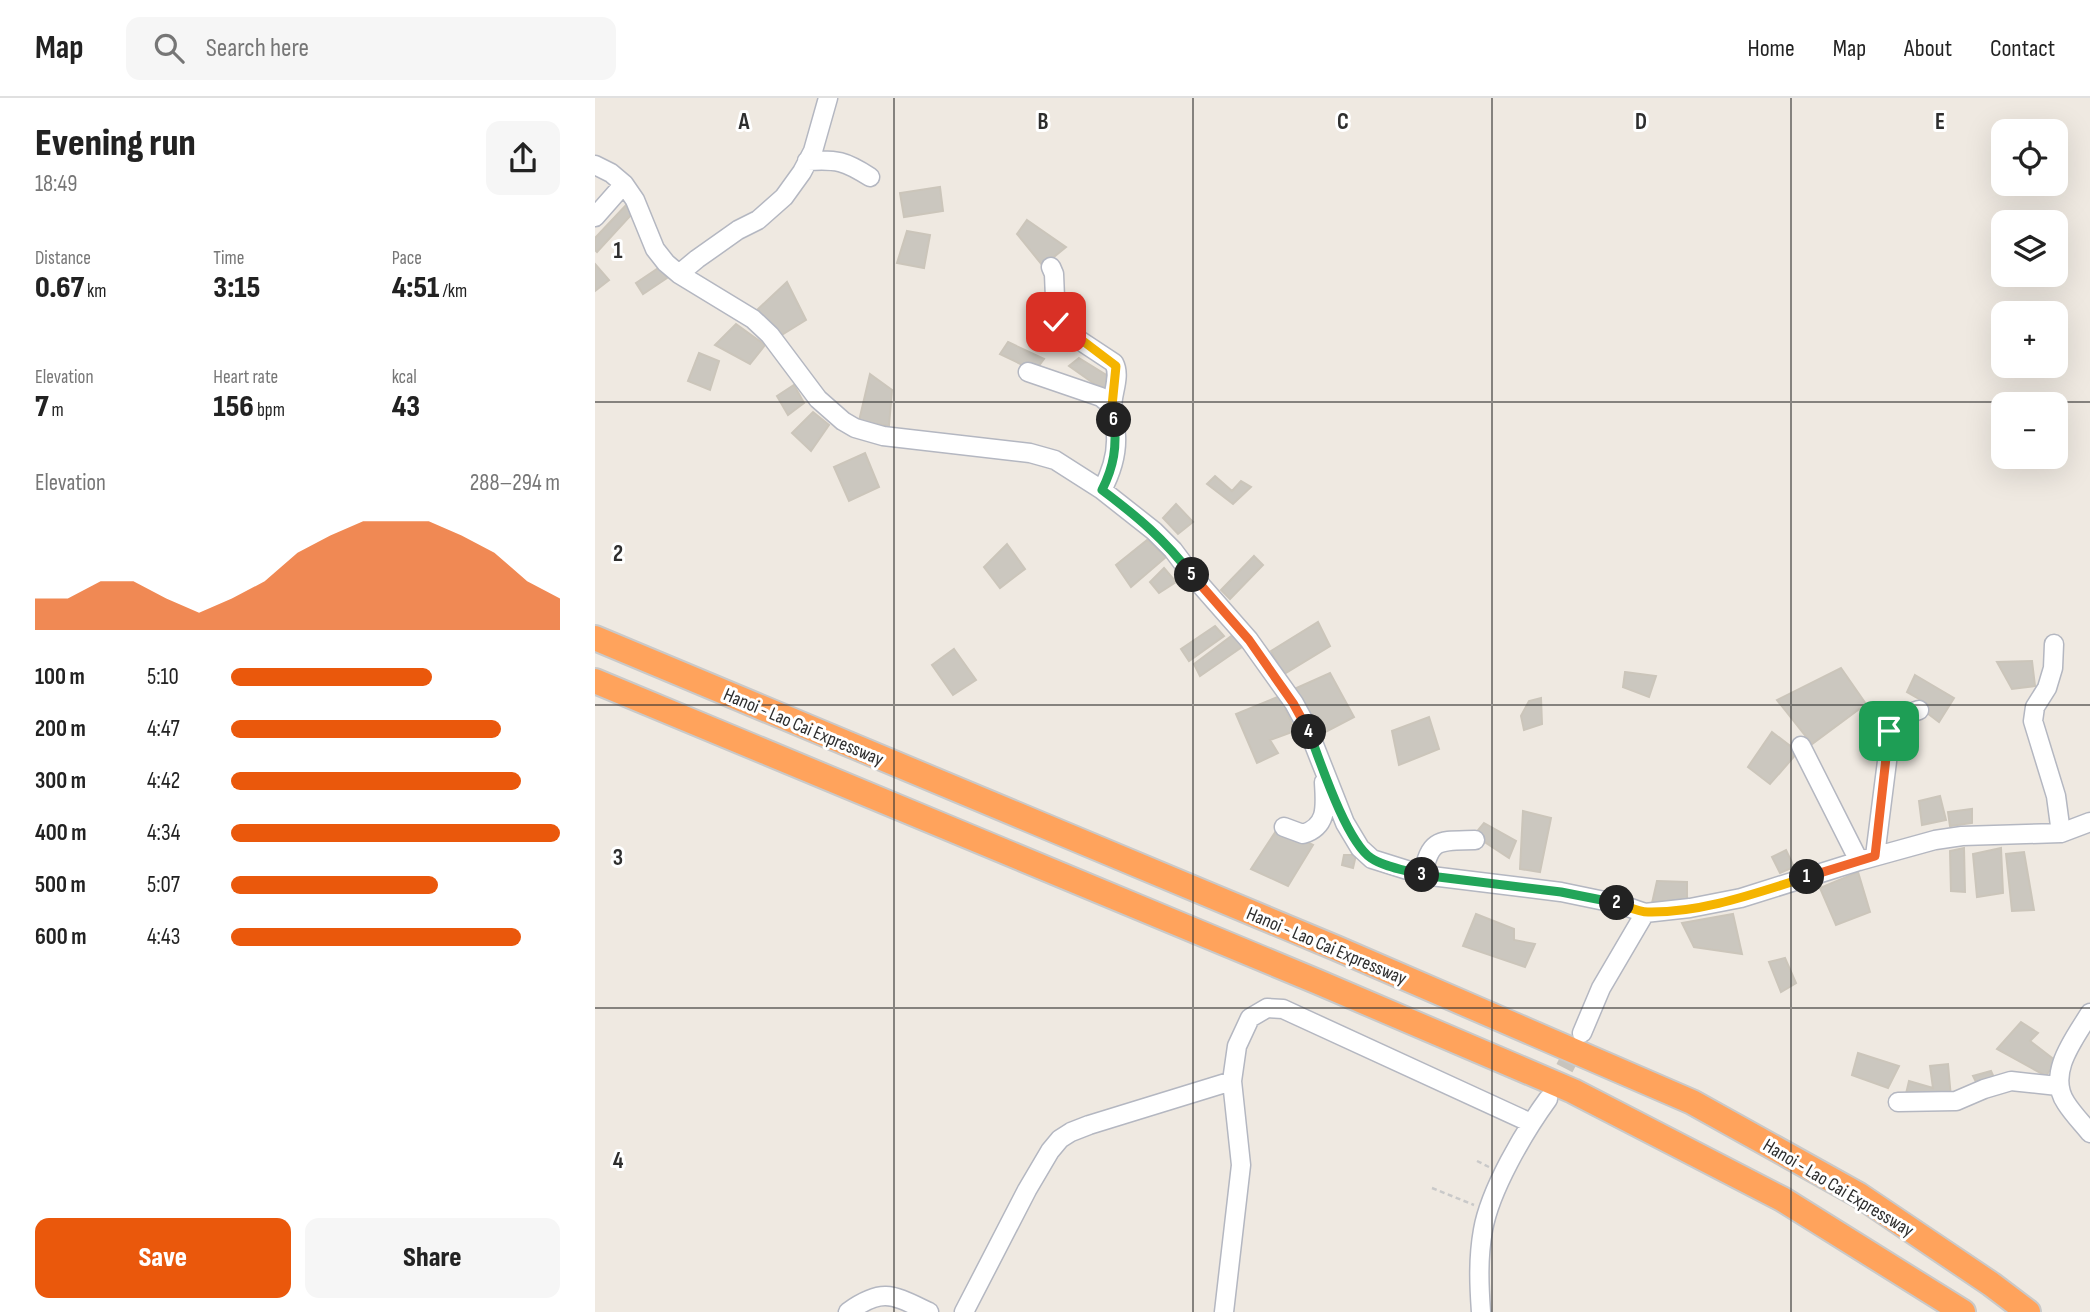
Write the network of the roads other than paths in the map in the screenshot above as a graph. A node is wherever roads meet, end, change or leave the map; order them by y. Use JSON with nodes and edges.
{"nodes":[{"id":1,"x":828,"y":98,"type":"edge"},
{"id":2,"x":807,"y":161,"type":"junction"},
{"id":3,"x":595,"y":165,"type":"edge"},
{"id":4,"x":870,"y":177,"type":"dead end"},
{"id":5,"x":624,"y":184,"type":"junction"},
{"id":6,"x":595,"y":217,"type":"edge"},
{"id":7,"x":1051,"y":267,"type":"dead end"},
{"id":8,"x":679,"y":274,"type":"junction"},
{"id":9,"x":1028,"y":372,"type":"dead end"},
{"id":10,"x":1112,"y":406,"type":"junction"},
{"id":11,"x":1102,"y":490,"type":"junction"},
{"id":12,"x":595,"y":639,"type":"edge"},
{"id":13,"x":2053,"y":644,"type":"dead end"},
{"id":14,"x":2036,"y":677,"type":"dead end"},
{"id":15,"x":595,"y":681,"type":"edge"},
{"id":16,"x":2040,"y":699,"type":"junction"},
{"id":17,"x":1919,"y":710,"type":"dead end"},
{"id":18,"x":1801,"y":746,"type":"dead end"},
{"id":19,"x":1324,"y":771,"type":"junction"},
{"id":20,"x":2090,"y":822,"type":"edge"},
{"id":21,"x":1284,"y":827,"type":"dead end"},
{"id":22,"x":2061,"y":833,"type":"junction"},
{"id":23,"x":1475,"y":840,"type":"dead end"},
{"id":24,"x":1867,"y":859,"type":"junction"},
{"id":25,"x":1423,"y":875,"type":"junction"},
{"id":26,"x":1645,"y":913,"type":"junction"},
{"id":27,"x":2090,"y":1013,"type":"edge"},
{"id":28,"x":1582,"y":1032,"type":"tunnel mouth"},
{"id":29,"x":1232,"y":1081,"type":"junction"},
{"id":30,"x":2058,"y":1086,"type":"junction"},
{"id":31,"x":1548,"y":1099,"type":"tunnel mouth"},
{"id":32,"x":1898,"y":1102,"type":"dead end"},
{"id":33,"x":1531,"y":1123,"type":"junction"},
{"id":34,"x":2090,"y":1133,"type":"edge"},
{"id":35,"x":848,"y":1312,"type":"edge"},
{"id":36,"x":929,"y":1312,"type":"edge"},
{"id":37,"x":964,"y":1312,"type":"edge"},
{"id":38,"x":1224,"y":1312,"type":"edge"},
{"id":39,"x":1481,"y":1312,"type":"edge"},
{"id":40,"x":1963,"y":1312,"type":"edge"},
{"id":41,"x":2028,"y":1312,"type":"edge"}],
"edges":[{"from":1,"to":2,"type":"street"},
{"from":2,"to":4,"type":"street"},
{"from":2,"to":8,"type":"street"},
{"from":3,"to":5,"type":"street"},
{"from":5,"to":6,"type":"street"},
{"from":5,"to":8,"type":"street"},
{"from":7,"to":10,"type":"street"},
{"from":8,"to":11,"type":"street"},
{"from":9,"to":10,"type":"street"},
{"from":10,"to":11,"type":"street"},
{"from":11,"to":19,"type":"street"},
{"from":12,"to":41,"type":"highway","name":"Hanoi - Lao Cai Expressway"},
{"from":13,"to":16,"type":"street"},
{"from":14,"to":16,"type":"street"},
{"from":15,"to":40,"type":"highway","name":"Hanoi - Lao Cai Expressway"},
{"from":16,"to":22,"type":"street"},
{"from":17,"to":24,"type":"street"},
{"from":18,"to":24,"type":"street"},
{"from":19,"to":21,"type":"street"},
{"from":19,"to":25,"type":"street"},
{"from":20,"to":22,"type":"street"},
{"from":22,"to":24,"type":"street"},
{"from":23,"to":25,"type":"street"},
{"from":24,"to":26,"type":"street"},
{"from":25,"to":26,"type":"street"},
{"from":26,"to":28,"type":"street"},
{"from":27,"to":30,"type":"street"},
{"from":29,"to":33,"type":"street"},
{"from":29,"to":37,"type":"street"},
{"from":29,"to":38,"type":"street"},
{"from":30,"to":32,"type":"street"},
{"from":30,"to":34,"type":"street"},
{"from":31,"to":33,"type":"street"},
{"from":33,"to":39,"type":"street"},
{"from":35,"to":36,"type":"street"}]}
